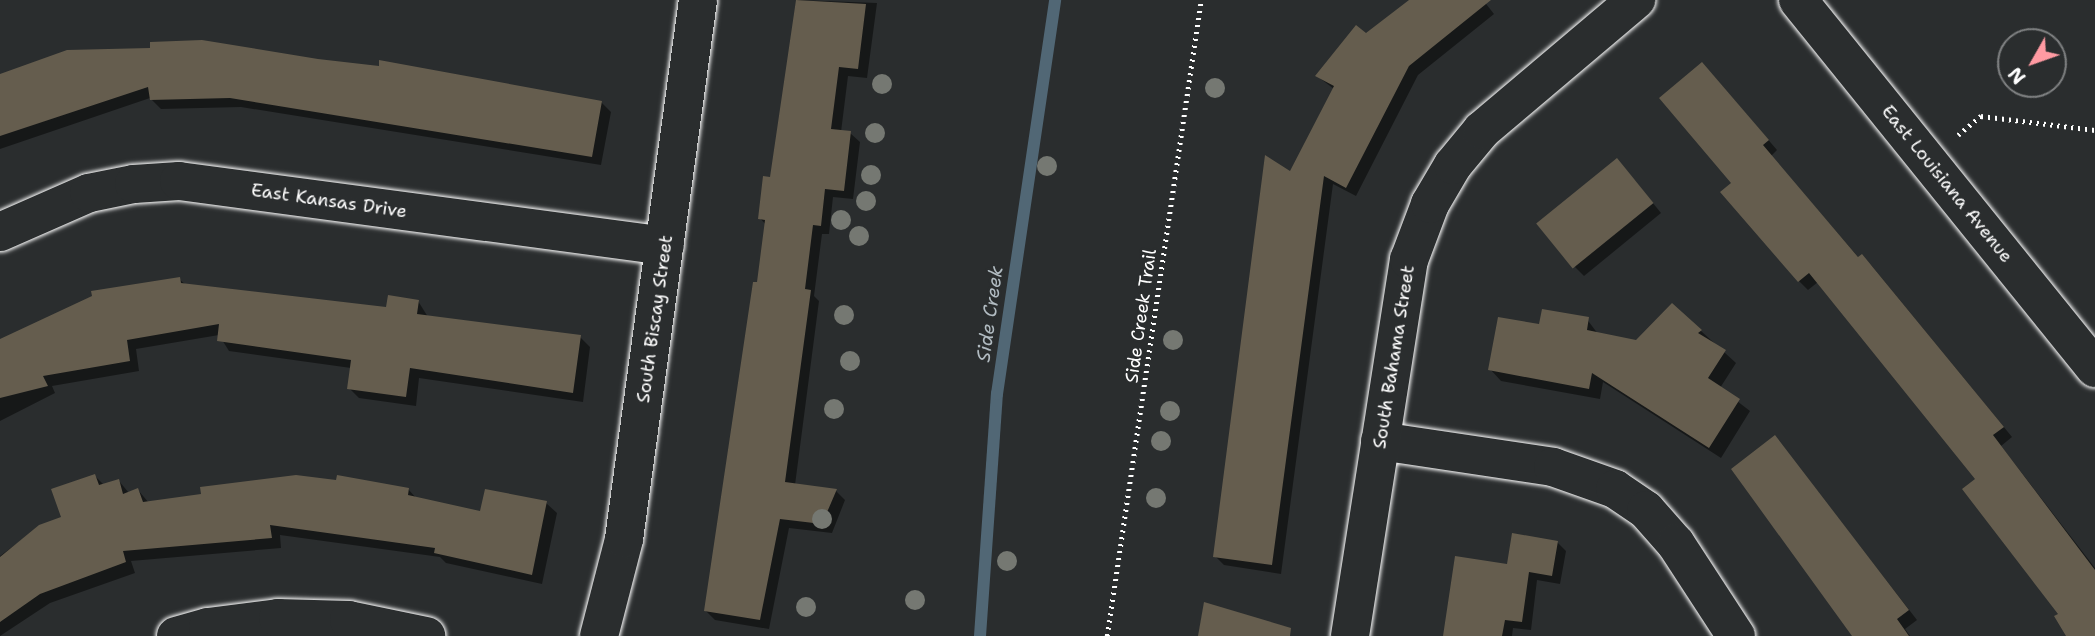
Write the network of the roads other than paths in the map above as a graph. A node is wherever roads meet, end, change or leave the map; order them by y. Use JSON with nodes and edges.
{"nodes":[{"id":1,"x":698,"y":0,"type":"edge"},
{"id":2,"x":1636,"y":0,"type":"edge"},
{"id":3,"x":1798,"y":0,"type":"edge"},
{"id":4,"x":0,"y":232,"type":"edge"},
{"id":5,"x":665,"y":246,"type":"junction"},
{"id":6,"x":2095,"y":368,"type":"edge"},
{"id":7,"x":1380,"y":440,"type":"junction"},
{"id":8,"x":176,"y":636,"type":"edge"},
{"id":9,"x":426,"y":636,"type":"edge"},
{"id":10,"x":600,"y":636,"type":"edge"},
{"id":11,"x":1350,"y":636,"type":"edge"},
{"id":12,"x":1737,"y":636,"type":"edge"}],
"edges":[{"from":1,"to":5,"type":"street","name":"South Biscay Street"},
{"from":2,"to":7,"type":"street","name":"South Bahama Street"},
{"from":3,"to":6,"type":"street","name":"East Louisiana Avenue"},
{"from":4,"to":5,"type":"street","name":"East Kansas Drive"},
{"from":5,"to":10,"type":"street","name":"South Biscay Street"},
{"from":7,"to":11,"type":"street","name":"South Bahama Street"},
{"from":7,"to":12,"type":"street"},
{"from":8,"to":9,"type":"street"}]}
